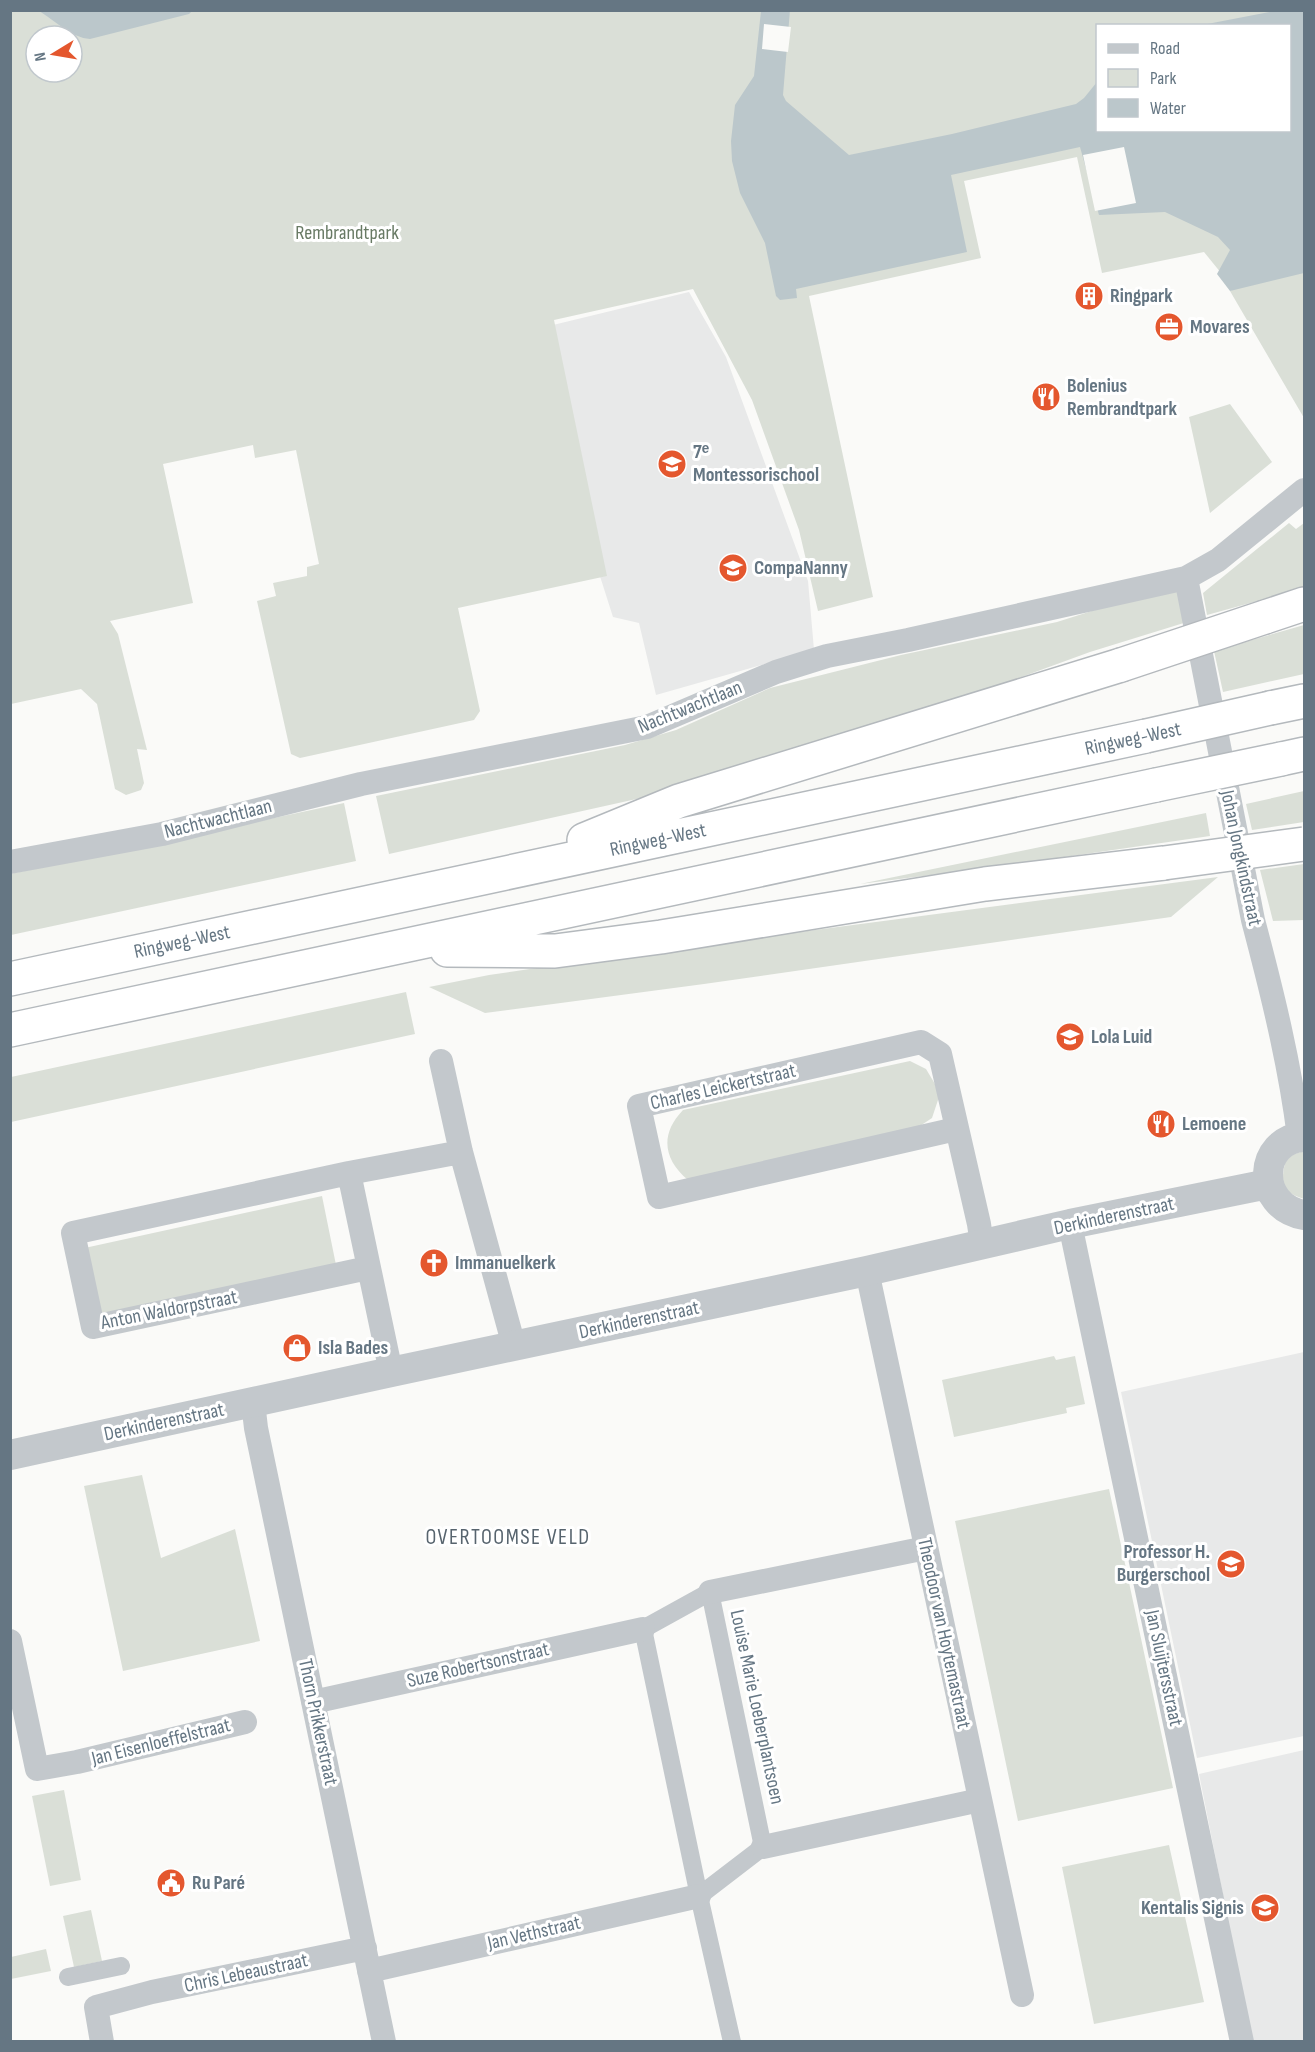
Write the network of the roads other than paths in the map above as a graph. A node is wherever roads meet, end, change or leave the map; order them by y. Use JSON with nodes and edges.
{"nodes":[{"id":1,"x":1305,"y":490,"type":"edge"},
{"id":2,"x":1185,"y":578,"type":"junction"},
{"id":3,"x":1305,"y":604,"type":"edge"},
{"id":4,"x":1305,"y":701,"type":"edge"},
{"id":5,"x":1293,"y":756,"type":"edge"},
{"id":6,"x":1305,"y":844,"type":"edge"},
{"id":7,"x":10,"y":862,"type":"edge"},
{"id":8,"x":505,"y":873,"type":"junction"},
{"id":9,"x":383,"y":950,"type":"junction"},
{"id":10,"x":10,"y":978,"type":"edge"},
{"id":11,"x":10,"y":1030,"type":"edge"},
{"id":12,"x":441,"y":1061,"type":"dead end"},
{"id":13,"x":956,"y":1129,"type":"junction"},
{"id":14,"x":1302,"y":1137,"type":"edge"},
{"id":15,"x":460,"y":1152,"type":"junction"},
{"id":16,"x":349,"y":1173,"type":"junction"},
{"id":17,"x":1268,"y":1184,"type":"junction"},
{"id":18,"x":1305,"y":1215,"type":"edge"},
{"id":19,"x":1070,"y":1224,"type":"junction"},
{"id":20,"x":982,"y":1245,"type":"junction"},
{"id":21,"x":368,"y":1268,"type":"junction"},
{"id":22,"x":867,"y":1271,"type":"junction"},
{"id":23,"x":514,"y":1346,"type":"junction"},
{"id":24,"x":391,"y":1371,"type":"junction"},
{"id":25,"x":253,"y":1402,"type":"junction"},
{"id":26,"x":10,"y":1455,"type":"edge"},
{"id":27,"x":926,"y":1548,"type":"junction"},
{"id":28,"x":710,"y":1592,"type":"junction"},
{"id":29,"x":643,"y":1629,"type":"junction"},
{"id":30,"x":10,"y":1641,"type":"edge"},
{"id":31,"x":314,"y":1702,"type":"junction"},
{"id":32,"x":245,"y":1722,"type":"dead end"},
{"id":33,"x":980,"y":1800,"type":"junction"},
{"id":34,"x":763,"y":1847,"type":"junction"},
{"id":35,"x":699,"y":1896,"type":"junction"},
{"id":36,"x":367,"y":1960,"type":"junction"},
{"id":37,"x":121,"y":1966,"type":"dead end"},
{"id":38,"x":68,"y":1977,"type":"dead end"},
{"id":39,"x":1022,"y":1995,"type":"dead end"},
{"id":40,"x":102,"y":2042,"type":"edge"},
{"id":41,"x":384,"y":2042,"type":"edge"},
{"id":42,"x":732,"y":2042,"type":"edge"},
{"id":43,"x":1242,"y":2042,"type":"edge"}],
"edges":[{"from":1,"to":2,"type":"street","name":"Nachtwachtlaan"},
{"from":2,"to":7,"type":"street","name":"Nachtwachtlaan"},
{"from":2,"to":14,"type":"street","name":"Johan Jongkindstraat"},
{"from":3,"to":8,"type":"highway","bridge":true},
{"from":4,"to":8,"type":"highway","name":"Ringweg-West","bridge":true},
{"from":5,"to":9,"type":"highway","bridge":true},
{"from":6,"to":9,"type":"highway","bridge":true},
{"from":8,"to":10,"type":"highway","name":"Ringweg-West"},
{"from":9,"to":11,"type":"highway"},
{"from":12,"to":15,"type":"street"},
{"from":13,"to":13,"type":"street","name":"Charles Leickertstraat"},
{"from":13,"to":20,"type":"street","name":"Charles Leickertstraat"},
{"from":14,"to":17,"type":"street"},
{"from":15,"to":16,"type":"street","name":"Anton Waldorpstraat"},
{"from":15,"to":23,"type":"street"},
{"from":16,"to":21,"type":"street"},
{"from":16,"to":21,"type":"street","name":"Anton Waldorpstraat"},
{"from":17,"to":18,"type":"street"},
{"from":17,"to":19,"type":"street","name":"Derkinderenstraat"},
{"from":19,"to":20,"type":"street","name":"Derkinderenstraat"},
{"from":19,"to":43,"type":"street","name":"Jan Sluijtersstraat"},
{"from":20,"to":22,"type":"street","name":"Derkinderenstraat"},
{"from":21,"to":24,"type":"street"},
{"from":22,"to":23,"type":"street","name":"Derkinderenstraat"},
{"from":22,"to":27,"type":"street","name":"Theodoor van Hoytemastraat"},
{"from":23,"to":24,"type":"street","name":"Derkinderenstraat"},
{"from":24,"to":25,"type":"street","name":"Derkinderenstraat"},
{"from":25,"to":26,"type":"street","name":"Derkinderenstraat"},
{"from":25,"to":31,"type":"street","name":"Thorn Prikkerstraat"},
{"from":27,"to":28,"type":"street"},
{"from":27,"to":33,"type":"street","name":"Theodoor van Hoytemastraat"},
{"from":28,"to":29,"type":"street","name":"Louise Marie Loeberplantsoen"},
{"from":28,"to":34,"type":"street","name":"Louise Marie Loeberplantsoen"},
{"from":29,"to":31,"type":"street","name":"Suze Robertsonstraat"},
{"from":29,"to":35,"type":"street"},
{"from":30,"to":32,"type":"street","name":"Jan Eisenloeffelstraat"},
{"from":31,"to":36,"type":"street","name":"Thorn Prikkerstraat"},
{"from":33,"to":34,"type":"street"},
{"from":33,"to":39,"type":"street","name":"Theodoor van Hoytemastraat"},
{"from":34,"to":35,"type":"street"},
{"from":35,"to":36,"type":"street","name":"Jan Vethstraat"},
{"from":35,"to":42,"type":"street"},
{"from":36,"to":40,"type":"street","name":"Chris Lebeaustraat"},
{"from":36,"to":41,"type":"street","name":"Thorn Prikkerstraat"},
{"from":37,"to":38,"type":"street"}]}
